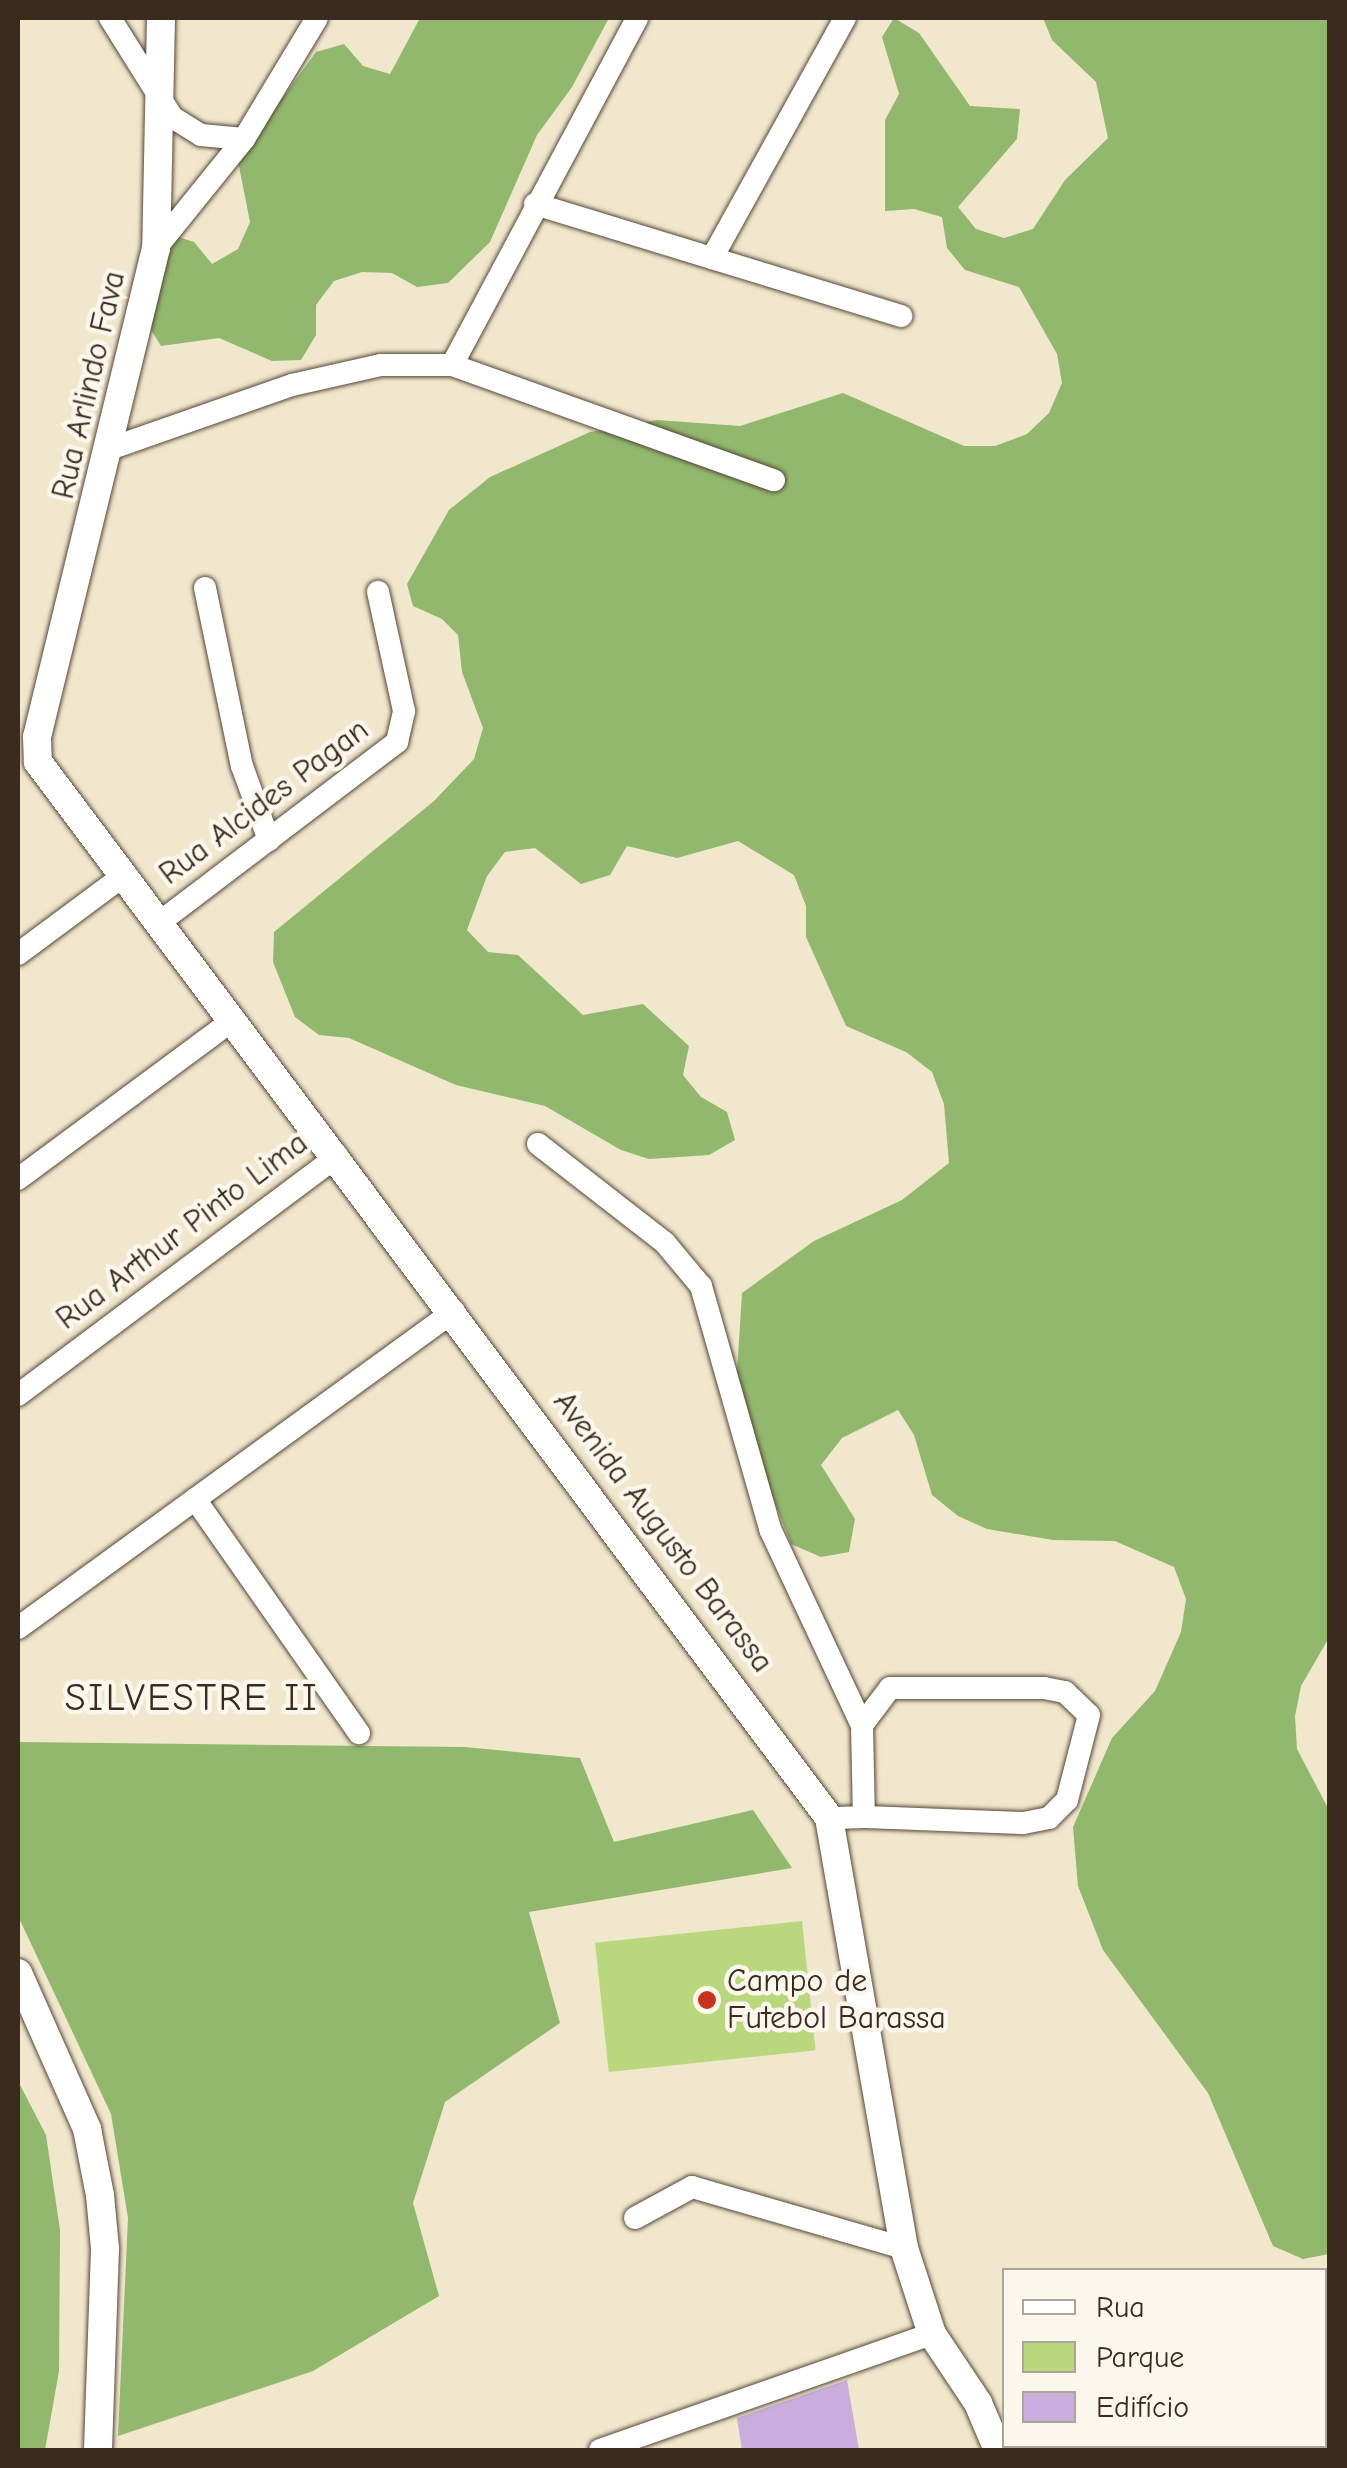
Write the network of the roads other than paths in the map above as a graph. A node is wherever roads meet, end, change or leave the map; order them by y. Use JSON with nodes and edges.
{"nodes":[{"id":1,"x":110,"y":18,"type":"edge"},
{"id":2,"x":161,"y":18,"type":"edge"},
{"id":3,"x":317,"y":18,"type":"edge"},
{"id":4,"x":637,"y":18,"type":"edge"},
{"id":5,"x":845,"y":18,"type":"edge"},
{"id":6,"x":160,"y":102,"type":"junction"},
{"id":7,"x":200,"y":135,"type":"junction"},
{"id":8,"x":244,"y":139,"type":"junction"},
{"id":9,"x":208,"y":188,"type":"junction"},
{"id":10,"x":535,"y":204,"type":"junction"},
{"id":11,"x":156,"y":248,"type":"junction"},
{"id":12,"x":712,"y":258,"type":"junction"},
{"id":13,"x":900,"y":316,"type":"dead end"},
{"id":14,"x":452,"y":366,"type":"junction"},
{"id":15,"x":112,"y":448,"type":"junction"},
{"id":16,"x":774,"y":480,"type":"dead end"},
{"id":17,"x":206,"y":588,"type":"dead end"},
{"id":18,"x":378,"y":592,"type":"dead end"},
{"id":19,"x":38,"y":762,"type":"joint"},
{"id":20,"x":270,"y":840,"type":"junction"},
{"id":21,"x":124,"y":876,"type":"junction"},
{"id":22,"x":160,"y":922,"type":"junction"},
{"id":23,"x":18,"y":954,"type":"edge"},
{"id":24,"x":234,"y":1019,"type":"junction"},
{"id":25,"x":538,"y":1144,"type":"dead end"},
{"id":26,"x":337,"y":1156,"type":"junction"},
{"id":27,"x":18,"y":1180,"type":"edge"},
{"id":28,"x":454,"y":1311,"type":"junction"},
{"id":29,"x":18,"y":1395,"type":"edge"},
{"id":30,"x":195,"y":1500,"type":"junction"},
{"id":31,"x":18,"y":1628,"type":"edge"},
{"id":32,"x":862,"y":1725,"type":"junction"},
{"id":33,"x":359,"y":1733,"type":"dead end"},
{"id":34,"x":864,"y":1817,"type":"junction"},
{"id":35,"x":829,"y":1818,"type":"junction"},
{"id":36,"x":18,"y":1973,"type":"edge"},
{"id":37,"x":634,"y":2218,"type":"dead end"},
{"id":38,"x":904,"y":2248,"type":"junction"},
{"id":39,"x":932,"y":2334,"type":"junction"},
{"id":40,"x":672,"y":2439,"type":"edge"},
{"id":41,"x":98,"y":2450,"type":"edge"},
{"id":42,"x":600,"y":2450,"type":"edge"},
{"id":43,"x":998,"y":2450,"type":"edge"}],
"edges":[{"from":1,"to":6,"type":"street"},
{"from":2,"to":6,"type":"street","name":"Rua Arlindo Fava"},
{"from":3,"to":8,"type":"street"},
{"from":4,"to":10,"type":"street"},
{"from":5,"to":12,"type":"street"},
{"from":6,"to":7,"type":"street"},
{"from":6,"to":11,"type":"street","name":"Rua Arlindo Fava"},
{"from":7,"to":8,"type":"street"},
{"from":7,"to":9,"type":"street"},
{"from":8,"to":9,"type":"street"},
{"from":9,"to":11,"type":"street"},
{"from":10,"to":12,"type":"street"},
{"from":10,"to":14,"type":"street"},
{"from":11,"to":15,"type":"street","name":"Rua Arlindo Fava"},
{"from":12,"to":13,"type":"street"},
{"from":14,"to":15,"type":"street"},
{"from":14,"to":16,"type":"street"},
{"from":15,"to":19,"type":"street","name":"Rua Arlindo Fava"},
{"from":17,"to":20,"type":"street"},
{"from":18,"to":20,"type":"street","name":"Rua Alcides Pagan"},
{"from":19,"to":21,"type":"street","name":"Avenida Augusto Barassa"},
{"from":20,"to":22,"type":"street","name":"Rua Alcides Pagan"},
{"from":21,"to":22,"type":"street","name":"Avenida Augusto Barassa"},
{"from":21,"to":23,"type":"street"},
{"from":22,"to":24,"type":"street","name":"Avenida Augusto Barassa"},
{"from":24,"to":26,"type":"street","name":"Avenida Augusto Barassa"},
{"from":24,"to":27,"type":"street"},
{"from":25,"to":32,"type":"street"},
{"from":26,"to":28,"type":"street","name":"Avenida Augusto Barassa"},
{"from":26,"to":29,"type":"street","name":"Rua Arthur Pinto Lima"},
{"from":28,"to":30,"type":"street"},
{"from":28,"to":35,"type":"street","name":"Avenida Augusto Barassa"},
{"from":30,"to":31,"type":"street"},
{"from":30,"to":33,"type":"street"},
{"from":32,"to":34,"type":"street"},
{"from":32,"to":34,"type":"street"},
{"from":34,"to":35,"type":"street"},
{"from":35,"to":38,"type":"street","name":"Avenida Augusto Barassa"},
{"from":36,"to":41,"type":"street"},
{"from":37,"to":38,"type":"street"},
{"from":38,"to":39,"type":"street","name":"Avenida Augusto Barassa"},
{"from":39,"to":40,"type":"street"},
{"from":39,"to":43,"type":"street","name":"Avenida Augusto Barassa"},
{"from":40,"to":42,"type":"street"}]}
